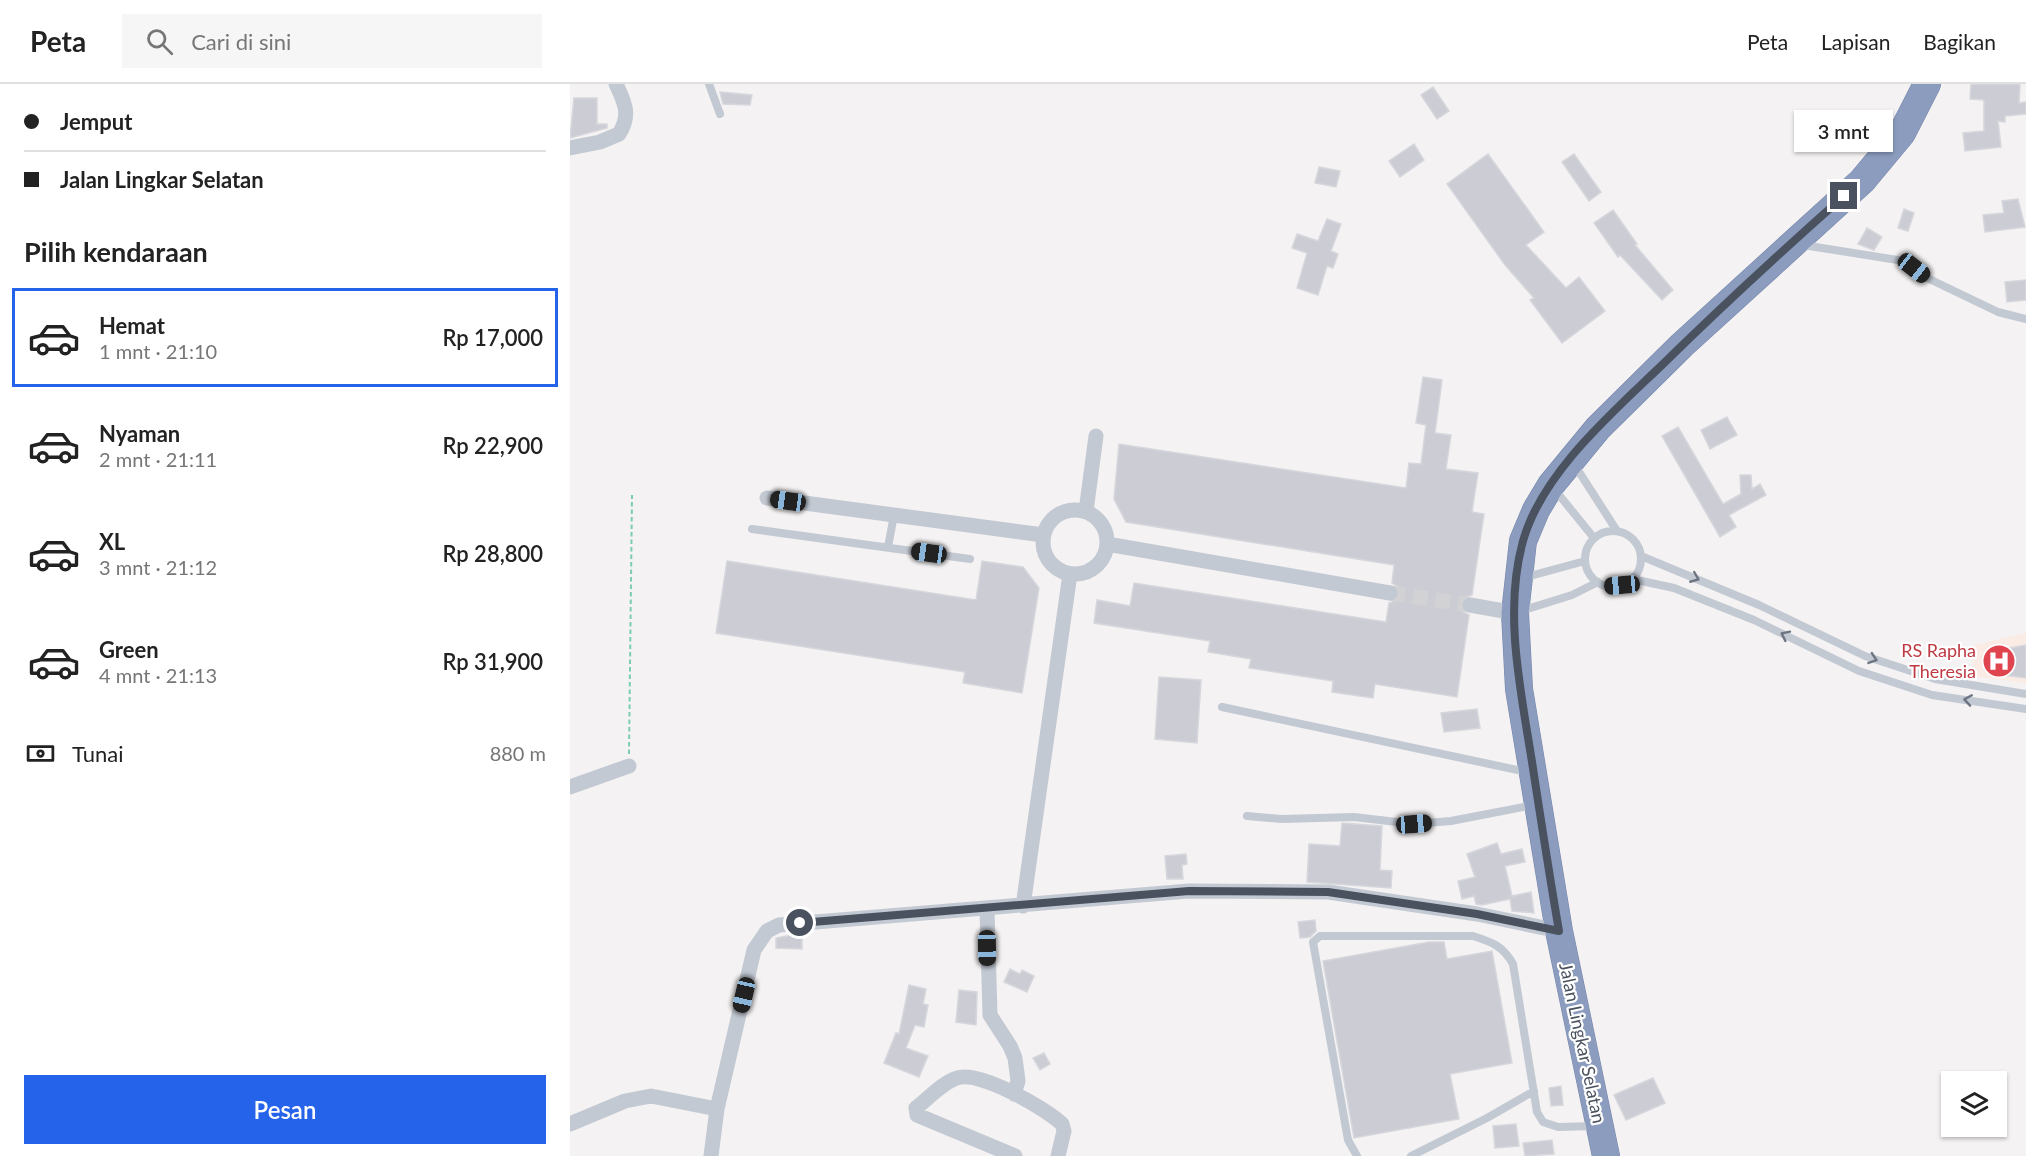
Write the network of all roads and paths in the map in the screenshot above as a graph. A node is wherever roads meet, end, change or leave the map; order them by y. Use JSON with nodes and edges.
{"nodes":[{"id":1,"x":616,"y":84,"type":"edge"},
{"id":2,"x":709,"y":84,"type":"edge"},
{"id":3,"x":1927,"y":84,"type":"edge"},
{"id":4,"x":720,"y":114,"type":"dead end"},
{"id":5,"x":570,"y":148,"type":"edge"},
{"id":6,"x":1792,"y":243,"type":"junction"},
{"id":7,"x":2026,"y":319,"type":"edge"},
{"id":8,"x":1096,"y":436,"type":"dead end"},
{"id":9,"x":1571,"y":458,"type":"junction"},
{"id":10,"x":1551,"y":485,"type":"junction"},
{"id":11,"x":632,"y":495,"type":"dead end"},
{"id":12,"x":767,"y":498,"type":"dead end"},
{"id":13,"x":1086,"y":511,"type":"junction"},
{"id":14,"x":894,"y":515,"type":"junction"},
{"id":15,"x":752,"y":529,"type":"dead end"},
{"id":16,"x":1617,"y":531,"type":"junction"},
{"id":17,"x":1043,"y":535,"type":"junction"},
{"id":18,"x":1594,"y":538,"type":"junction"},
{"id":19,"x":1107,"y":544,"type":"junction"},
{"id":20,"x":888,"y":547,"type":"junction"},
{"id":21,"x":1641,"y":556,"type":"junction"},
{"id":22,"x":970,"y":559,"type":"dead end"},
{"id":23,"x":1586,"y":561,"type":"junction"},
{"id":24,"x":1070,"y":574,"type":"junction"},
{"id":25,"x":1632,"y":579,"type":"junction"},
{"id":26,"x":1517,"y":580,"type":"junction"},
{"id":27,"x":1598,"y":582,"type":"junction"},
{"id":28,"x":1390,"y":592,"type":"tunnel mouth"},
{"id":29,"x":1470,"y":605,"type":"tunnel mouth"},
{"id":30,"x":1515,"y":613,"type":"junction"},
{"id":31,"x":2026,"y":694,"type":"edge"},
{"id":32,"x":1222,"y":707,"type":"dead end"},
{"id":33,"x":2026,"y":709,"type":"edge"},
{"id":34,"x":629,"y":766,"type":"joint"},
{"id":35,"x":1534,"y":774,"type":"junction"},
{"id":36,"x":570,"y":787,"type":"edge"},
{"id":37,"x":1538,"y":805,"type":"junction"},
{"id":38,"x":1246,"y":816,"type":"dead end"},
{"id":39,"x":1023,"y":906,"type":"junction"},
{"id":40,"x":987,"y":909,"type":"junction"},
{"id":41,"x":1559,"y":931,"type":"junction"},
{"id":42,"x":1534,"y":1091,"type":"junction"},
{"id":43,"x":1014,"y":1094,"type":"junction"},
{"id":44,"x":717,"y":1108,"type":"junction"},
{"id":45,"x":570,"y":1124,"type":"edge"},
{"id":46,"x":1599,"y":1126,"type":"junction"},
{"id":47,"x":711,"y":1156,"type":"edge"},
{"id":48,"x":1015,"y":1156,"type":"edge"},
{"id":49,"x":1058,"y":1156,"type":"edge"},
{"id":50,"x":1357,"y":1156,"type":"edge"},
{"id":51,"x":1411,"y":1156,"type":"edge"},
{"id":52,"x":1606,"y":1156,"type":"edge"}],
"edges":[{"from":1,"to":5,"type":"street"},
{"from":2,"to":4,"type":"lane"},
{"from":3,"to":6,"type":"highway","name":"Jalan Lingkar Selatan"},
{"from":6,"to":7,"type":"lane"},
{"from":6,"to":9,"type":"highway","name":"Jalan Lingkar Selatan"},
{"from":8,"to":13,"type":"street"},
{"from":9,"to":10,"type":"highway","name":"Jalan Lingkar Selatan"},
{"from":9,"to":16,"type":"lane"},
{"from":10,"to":18,"type":"lane"},
{"from":10,"to":26,"type":"highway","name":"Jalan Lingkar Selatan"},
{"from":11,"to":34,"type":"path"},
{"from":12,"to":14,"type":"street"},
{"from":13,"to":17,"type":"street"},
{"from":13,"to":19,"type":"street"},
{"from":14,"to":17,"type":"street"},
{"from":14,"to":20,"type":"lane"},
{"from":15,"to":20,"type":"lane"},
{"from":16,"to":18,"type":"lane"},
{"from":16,"to":21,"type":"lane"},
{"from":17,"to":24,"type":"street"},
{"from":18,"to":23,"type":"lane"},
{"from":19,"to":24,"type":"street"},
{"from":19,"to":28,"type":"street"},
{"from":20,"to":22,"type":"lane"},
{"from":21,"to":25,"type":"lane"},
{"from":21,"to":31,"type":"lane","one_way":true},
{"from":23,"to":26,"type":"lane"},
{"from":23,"to":27,"type":"lane"},
{"from":24,"to":39,"type":"street"},
{"from":25,"to":27,"type":"lane"},
{"from":33,"to":25,"type":"lane","one_way":true},
{"from":26,"to":30,"type":"highway","name":"Jalan Lingkar Selatan"},
{"from":27,"to":30,"type":"lane"},
{"from":29,"to":30,"type":"street"},
{"from":30,"to":35,"type":"highway","name":"Jalan Lingkar Selatan"},
{"from":32,"to":35,"type":"lane"},
{"from":34,"to":36,"type":"street"},
{"from":35,"to":37,"type":"highway","name":"Jalan Lingkar Selatan"},
{"from":37,"to":38,"type":"lane"},
{"from":37,"to":41,"type":"highway","name":"Jalan Lingkar Selatan"},
{"from":39,"to":40,"type":"street"},
{"from":39,"to":41,"type":"street"},
{"from":40,"to":43,"type":"street"},
{"from":40,"to":44,"type":"street"},
{"from":41,"to":46,"type":"highway","name":"Jalan Lingkar Selatan"},
{"from":42,"to":46,"type":"lane"},
{"from":42,"to":50,"type":"lane"},
{"from":42,"to":51,"type":"lane"},
{"from":43,"to":48,"type":"street"},
{"from":43,"to":49,"type":"street"},
{"from":44,"to":45,"type":"street"},
{"from":44,"to":47,"type":"street"},
{"from":46,"to":52,"type":"highway","name":"Jalan Lingkar Selatan"}]}
